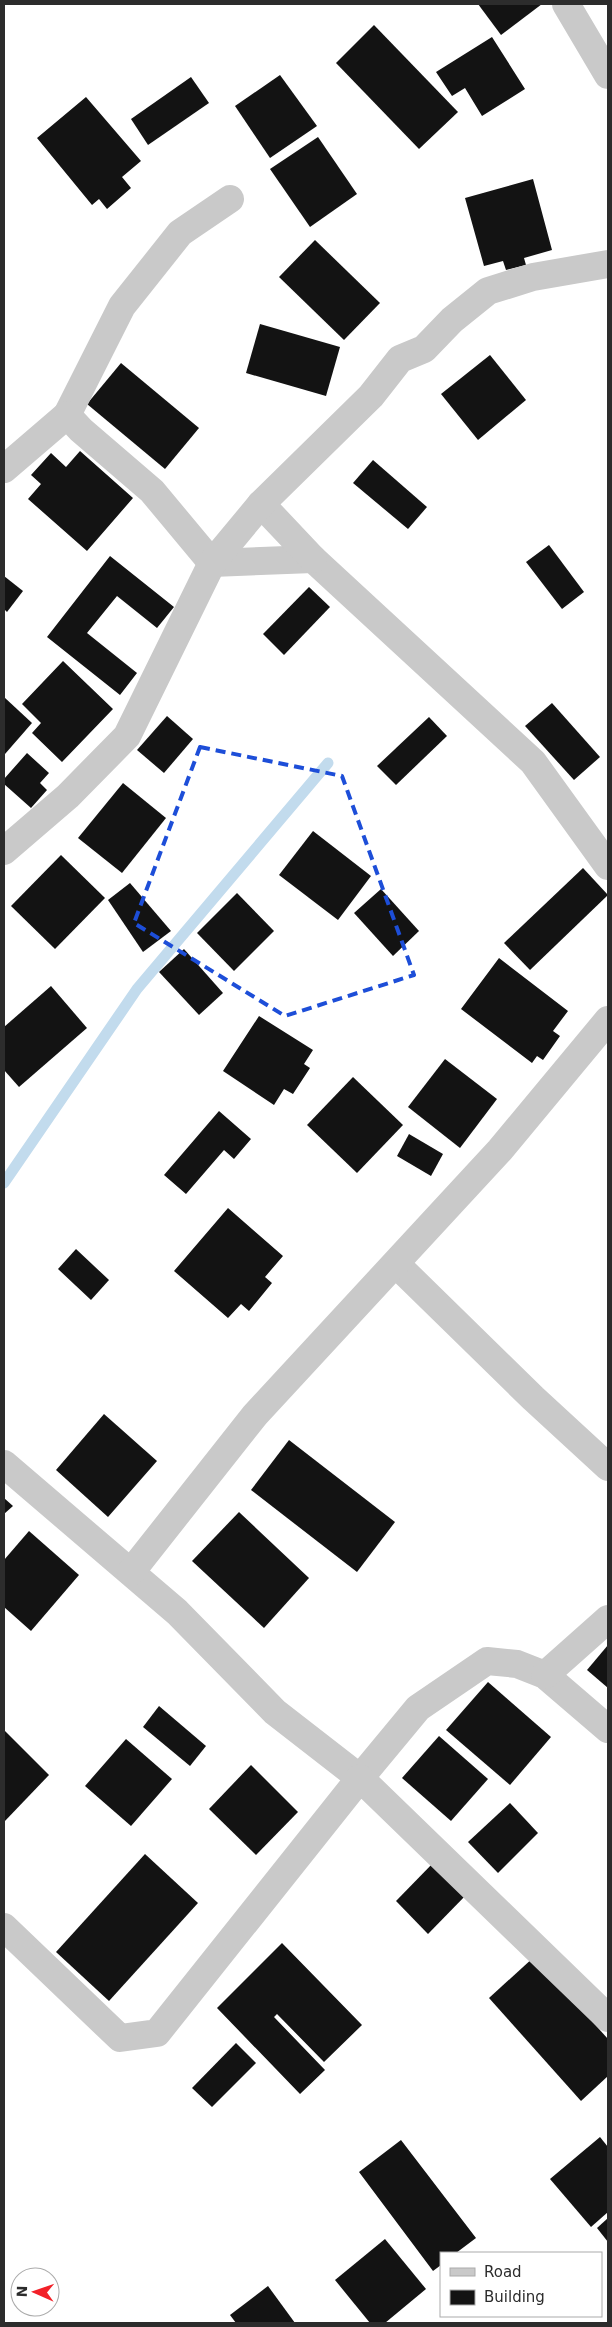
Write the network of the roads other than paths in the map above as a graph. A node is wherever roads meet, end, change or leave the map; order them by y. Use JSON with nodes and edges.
{"nodes":[{"id":1,"x":566,"y":4,"type":"edge"},
{"id":2,"x":608,"y":75,"type":"edge"},
{"id":3,"x":230,"y":199,"type":"dead end"},
{"id":4,"x":608,"y":264,"type":"edge"},
{"id":5,"x":67,"y":414,"type":"junction"},
{"id":6,"x":4,"y":468,"type":"edge"},
{"id":7,"x":261,"y":504,"type":"junction"},
{"id":8,"x":313,"y":559,"type":"junction"},
{"id":9,"x":212,"y":563,"type":"junction"},
{"id":10,"x":4,"y":851,"type":"edge"},
{"id":11,"x":608,"y":866,"type":"edge"},
{"id":12,"x":608,"y":1020,"type":"edge"},
{"id":13,"x":396,"y":1264,"type":"junction"},
{"id":14,"x":4,"y":1464,"type":"edge"},
{"id":15,"x":608,"y":1468,"type":"edge"},
{"id":16,"x":130,"y":1572,"type":"junction"},
{"id":17,"x":608,"y":1619,"type":"edge"},
{"id":18,"x":545,"y":1675,"type":"junction"},
{"id":19,"x":608,"y":1729,"type":"edge"},
{"id":20,"x":360,"y":1778,"type":"junction"},
{"id":21,"x":4,"y":1927,"type":"edge"},
{"id":22,"x":608,"y":2018,"type":"edge"}],
"edges":[{"from":1,"to":2,"type":"street"},
{"from":3,"to":5,"type":"street"},
{"from":4,"to":7,"type":"street"},
{"from":5,"to":6,"type":"street"},
{"from":5,"to":9,"type":"street"},
{"from":7,"to":8,"type":"street"},
{"from":7,"to":9,"type":"street"},
{"from":8,"to":9,"type":"street"},
{"from":8,"to":11,"type":"street"},
{"from":9,"to":10,"type":"street"},
{"from":12,"to":13,"type":"street"},
{"from":13,"to":15,"type":"street"},
{"from":13,"to":16,"type":"street"},
{"from":14,"to":16,"type":"street"},
{"from":16,"to":20,"type":"street"},
{"from":17,"to":18,"type":"street"},
{"from":18,"to":19,"type":"street"},
{"from":18,"to":20,"type":"street"},
{"from":20,"to":21,"type":"street"},
{"from":20,"to":22,"type":"street"}]}
